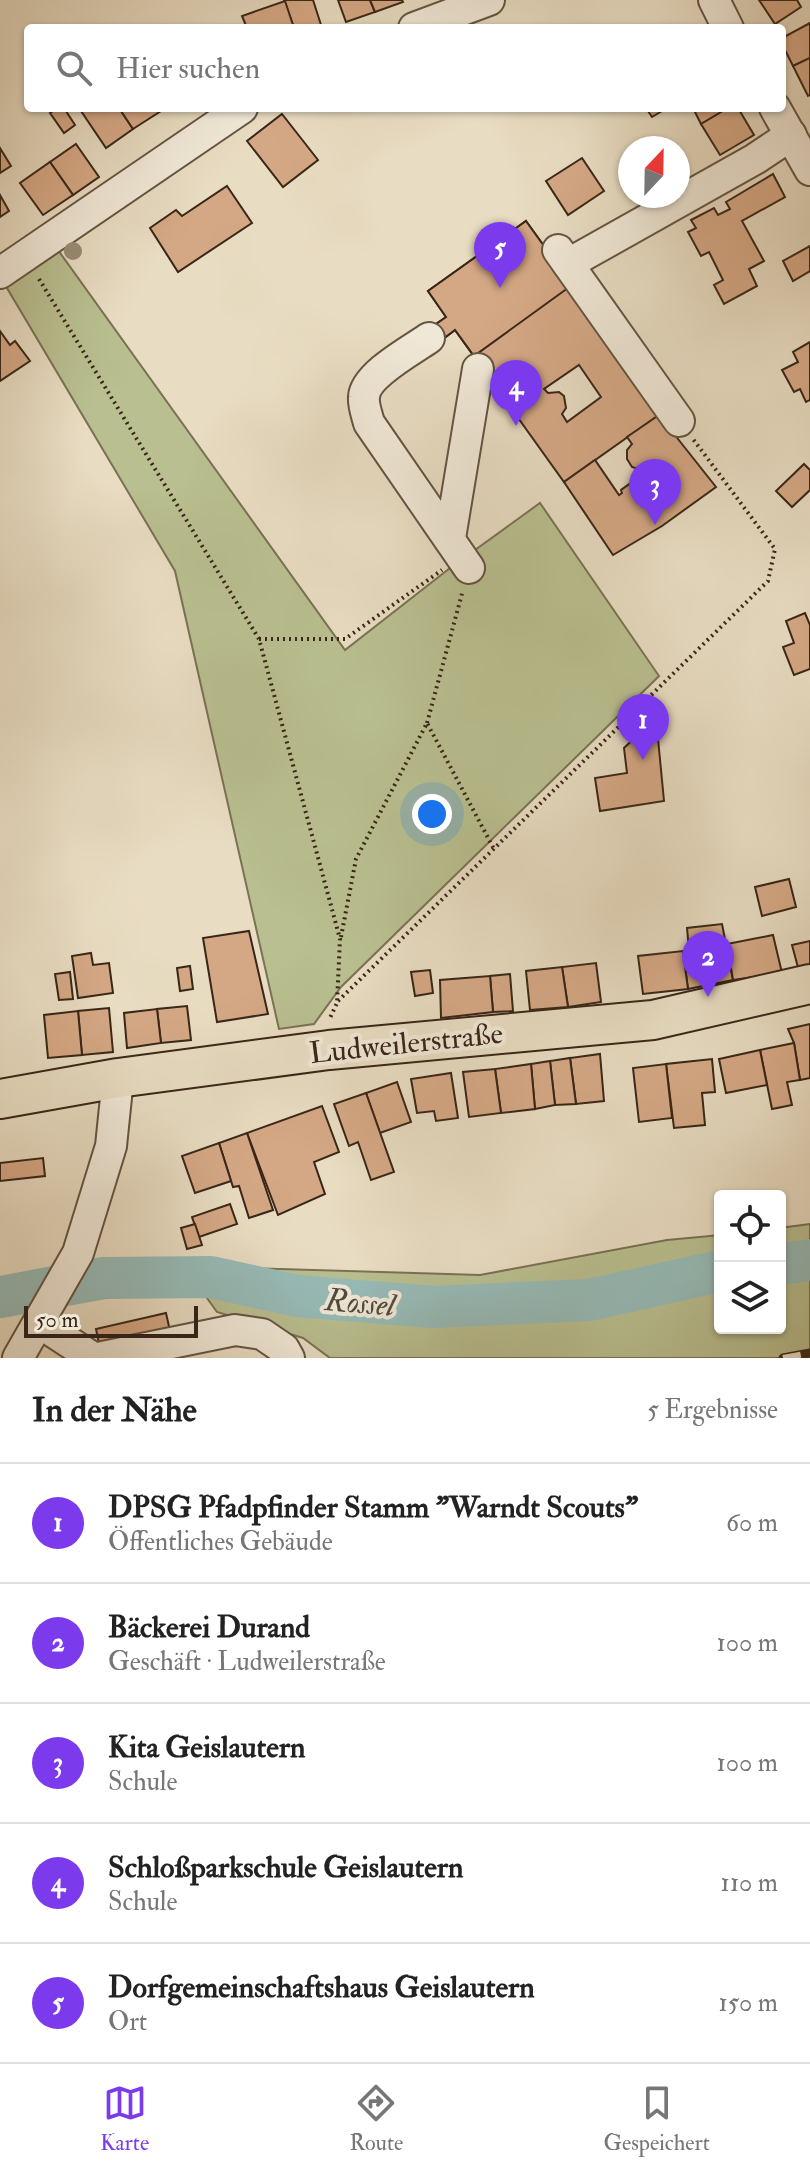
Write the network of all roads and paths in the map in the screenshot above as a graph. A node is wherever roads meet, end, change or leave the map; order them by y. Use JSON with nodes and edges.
{"nodes":[{"id":1,"x":489,"y":0,"type":"edge"},
{"id":2,"x":714,"y":0,"type":"edge"},
{"id":3,"x":425,"y":24,"type":"edge"},
{"id":4,"x":726,"y":24,"type":"edge"},
{"id":5,"x":236,"y":112,"type":"edge"},
{"id":6,"x":777,"y":112,"type":"edge"},
{"id":7,"x":791,"y":135,"type":"junction"},
{"id":8,"x":810,"y":170,"type":"edge"},
{"id":9,"x":12,"y":265,"type":"edge"},
{"id":10,"x":429,"y":338,"type":"dead end"},
{"id":11,"x":478,"y":369,"type":"dead end"},
{"id":12,"x":679,"y":421,"type":"joint"},
{"id":13,"x":460,"y":554,"type":"junction"},
{"id":14,"x":259,"y":639,"type":"junction"},
{"id":15,"x":427,"y":723,"type":"junction"},
{"id":16,"x":495,"y":850,"type":"junction"},
{"id":17,"x":340,"y":939,"type":"junction"},
{"id":18,"x":810,"y":984,"type":"edge"},
{"id":19,"x":337,"y":1003,"type":"junction"},
{"id":20,"x":329,"y":1050,"type":"junction"},
{"id":21,"x":118,"y":1078,"type":"junction"},
{"id":22,"x":0,"y":1099,"type":"edge"},
{"id":23,"x":44,"y":1315,"type":"junction"},
{"id":24,"x":18,"y":1358,"type":"edge"},
{"id":25,"x":95,"y":1358,"type":"edge"},
{"id":26,"x":289,"y":1358,"type":"edge"}],
"edges":[{"from":1,"to":3,"type":"street"},
{"from":2,"to":4,"type":"street"},
{"from":5,"to":9,"type":"street"},
{"from":6,"to":7,"type":"street"},
{"from":7,"to":8,"type":"street"},
{"from":7,"to":12,"type":"street"},
{"from":9,"to":14,"type":"path"},
{"from":10,"to":13,"type":"street"},
{"from":11,"to":13,"type":"street"},
{"from":12,"to":16,"type":"path"},
{"from":13,"to":14,"type":"path"},
{"from":13,"to":15,"type":"path"},
{"from":14,"to":17,"type":"path"},
{"from":15,"to":16,"type":"path"},
{"from":15,"to":17,"type":"path"},
{"from":16,"to":19,"type":"path"},
{"from":17,"to":19,"type":"path"},
{"from":18,"to":20,"type":"main road","name":"Ludweilerstraße"},
{"from":19,"to":20,"type":"path"},
{"from":20,"to":21,"type":"main road","name":"Ludweilerstraße"},
{"from":21,"to":22,"type":"main road","name":"Ludweilerstraße"},
{"from":21,"to":23,"type":"street"},
{"from":23,"to":24,"type":"street"},
{"from":23,"to":25,"type":"street"},
{"from":25,"to":26,"type":"street"}]}
